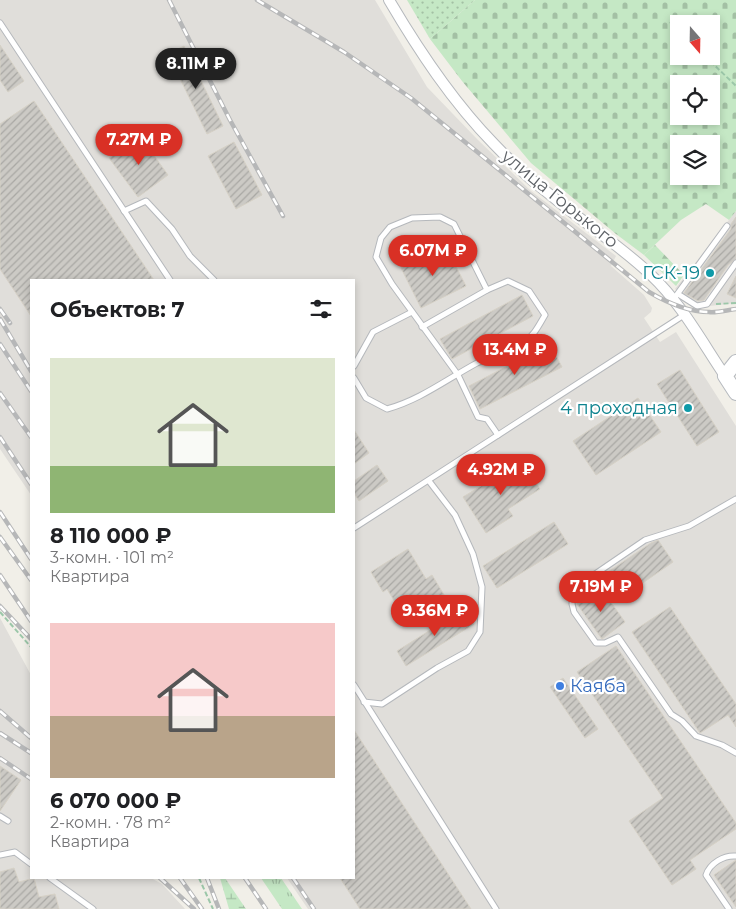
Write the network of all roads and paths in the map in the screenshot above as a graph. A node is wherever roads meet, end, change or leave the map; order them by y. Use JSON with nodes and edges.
{"nodes":[{"id":1,"x":388,"y":0,"type":"edge"},
{"id":2,"x":0,"y":23,"type":"edge"},
{"id":3,"x":714,"y":65,"type":"edge"},
{"id":4,"x":736,"y":86,"type":"edge"},
{"id":5,"x":124,"y":210,"type":"junction"},
{"id":6,"x":727,"y":226,"type":"dead end"},
{"id":7,"x":736,"y":263,"type":"edge"},
{"id":8,"x":169,"y":279,"type":"edge"},
{"id":9,"x":213,"y":279,"type":"edge"},
{"id":10,"x":487,"y":290,"type":"junction"},
{"id":11,"x":676,"y":297,"type":"junction"},
{"id":12,"x":736,"y":303,"type":"edge"},
{"id":13,"x":707,"y":304,"type":"junction"},
{"id":14,"x":412,"y":312,"type":"junction"},
{"id":15,"x":684,"y":315,"type":"junction"},
{"id":16,"x":422,"y":327,"type":"junction"},
{"id":17,"x":736,"y":362,"type":"edge"},
{"id":18,"x":355,"y":364,"type":"edge"},
{"id":19,"x":458,"y":375,"type":"junction"},
{"id":20,"x":725,"y":376,"type":"junction"},
{"id":21,"x":355,"y":380,"type":"edge"},
{"id":22,"x":736,"y":393,"type":"edge"},
{"id":23,"x":498,"y":435,"type":"junction"},
{"id":24,"x":429,"y":481,"type":"junction"},
{"id":25,"x":736,"y":499,"type":"edge"},
{"id":26,"x":355,"y":527,"type":"edge"},
{"id":27,"x":0,"y":612,"type":"edge"},
{"id":28,"x":30,"y":646,"type":"edge"},
{"id":29,"x":355,"y":688,"type":"edge"},
{"id":30,"x":364,"y":702,"type":"junction"},
{"id":31,"x":736,"y":753,"type":"edge"},
{"id":32,"x":0,"y":816,"type":"edge"},
{"id":33,"x":8,"y":821,"type":"dead end"},
{"id":34,"x":0,"y":855,"type":"edge"},
{"id":35,"x":736,"y":856,"type":"edge"},
{"id":36,"x":30,"y":863,"type":"edge"},
{"id":37,"x":51,"y":879,"type":"edge"},
{"id":38,"x":199,"y":879,"type":"edge"},
{"id":39,"x":93,"y":909,"type":"edge"},
{"id":40,"x":213,"y":909,"type":"edge"},
{"id":41,"x":496,"y":909,"type":"edge"},
{"id":42,"x":729,"y":909,"type":"edge"}],
"edges":[{"from":1,"to":11,"type":"street","name":"улица Горького"},
{"from":2,"to":5,"type":"lane"},
{"from":3,"to":4,"type":"path"},
{"from":5,"to":8,"type":"lane"},
{"from":5,"to":9,"type":"lane"},
{"from":6,"to":11,"type":"lane"},
{"from":7,"to":13,"type":"lane"},
{"from":10,"to":14,"type":"lane"},
{"from":10,"to":16,"type":"lane"},
{"from":10,"to":19,"type":"lane"},
{"from":11,"to":13,"type":"lane"},
{"from":11,"to":15,"type":"street","name":"улица Горького"},
{"from":12,"to":13,"type":"path"},
{"from":14,"to":16,"type":"lane"},
{"from":14,"to":18,"type":"lane"},
{"from":15,"to":20,"type":"street","name":"улица Горького"},
{"from":15,"to":23,"type":"lane"},
{"from":16,"to":19,"type":"lane"},
{"from":17,"to":20,"type":"main road"},
{"from":19,"to":21,"type":"lane"},
{"from":19,"to":23,"type":"lane"},
{"from":20,"to":22,"type":"main road","name":"улица Горького"},
{"from":23,"to":24,"type":"lane"},
{"from":24,"to":26,"type":"lane"},
{"from":24,"to":30,"type":"lane"},
{"from":25,"to":31,"type":"lane"},
{"from":27,"to":28,"type":"path"},
{"from":29,"to":30,"type":"lane"},
{"from":30,"to":41,"type":"lane"},
{"from":32,"to":33,"type":"lane"},
{"from":34,"to":36,"type":"lane"},
{"from":35,"to":42,"type":"lane"},
{"from":37,"to":39,"type":"lane"},
{"from":38,"to":40,"type":"path"}]}
